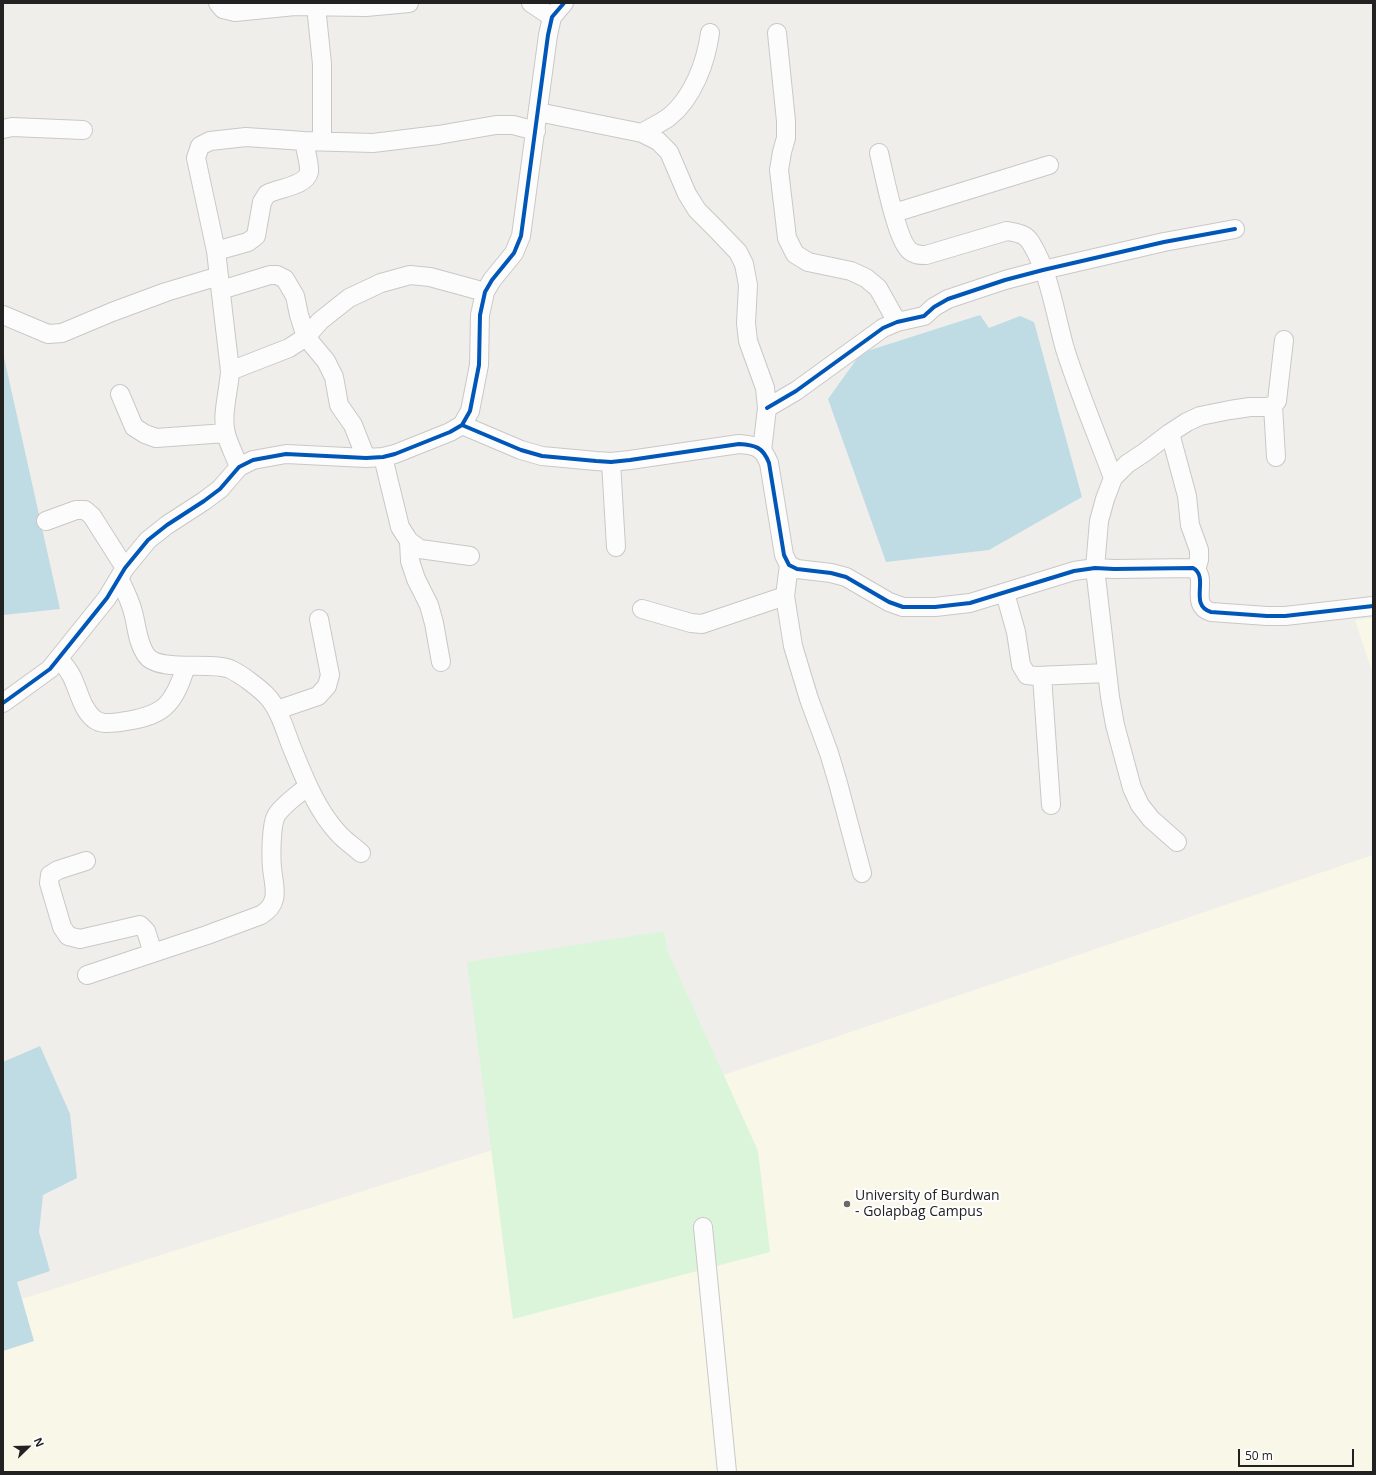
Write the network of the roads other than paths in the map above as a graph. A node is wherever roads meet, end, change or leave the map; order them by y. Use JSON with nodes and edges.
{"nodes":[{"id":1,"x":218,"y":3,"type":"edge"},
{"id":2,"x":409,"y":3,"type":"edge"},
{"id":3,"x":531,"y":3,"type":"edge"},
{"id":4,"x":564,"y":3,"type":"edge"},
{"id":5,"x":320,"y":5,"type":"edge"},
{"id":6,"x":552,"y":17,"type":"junction"},
{"id":7,"x":710,"y":33,"type":"dead end"},
{"id":8,"x":777,"y":33,"type":"dead end"},
{"id":9,"x":538,"y":112,"type":"junction"},
{"id":10,"x":3,"y":129,"type":"edge"},
{"id":11,"x":83,"y":130,"type":"dead end"},
{"id":12,"x":536,"y":131,"type":"junction"},
{"id":13,"x":642,"y":133,"type":"junction"},
{"id":14,"x":304,"y":141,"type":"junction"},
{"id":15,"x":322,"y":142,"type":"junction"},
{"id":16,"x":879,"y":153,"type":"dead end"},
{"id":17,"x":1049,"y":165,"type":"dead end"},
{"id":18,"x":894,"y":213,"type":"junction"},
{"id":19,"x":1235,"y":229,"type":"dead end"},
{"id":20,"x":216,"y":251,"type":"junction"},
{"id":21,"x":1043,"y":270,"type":"junction"},
{"id":22,"x":220,"y":283,"type":"junction"},
{"id":23,"x":485,"y":292,"type":"junction"},
{"id":24,"x":3,"y":315,"type":"edge"},
{"id":25,"x":897,"y":322,"type":"junction"},
{"id":26,"x":306,"y":337,"type":"junction"},
{"id":27,"x":1284,"y":340,"type":"dead end"},
{"id":28,"x":230,"y":371,"type":"junction"},
{"id":29,"x":120,"y":394,"type":"dead end"},
{"id":30,"x":1273,"y":406,"type":"junction"},
{"id":31,"x":767,"y":408,"type":"junction"},
{"id":32,"x":462,"y":425,"type":"junction"},
{"id":33,"x":1170,"y":432,"type":"junction"},
{"id":34,"x":226,"y":433,"type":"junction"},
{"id":35,"x":762,"y":451,"type":"junction"},
{"id":36,"x":1276,"y":456,"type":"dead end"},
{"id":37,"x":374,"y":458,"type":"junction"},
{"id":38,"x":611,"y":462,"type":"junction"},
{"id":39,"x":239,"y":467,"type":"junction"},
{"id":40,"x":1113,"y":478,"type":"junction"},
{"id":41,"x":46,"y":521,"type":"dead end"},
{"id":42,"x":409,"y":542,"type":"junction"},
{"id":43,"x":616,"y":547,"type":"dead end"},
{"id":44,"x":470,"y":556,"type":"dead end"},
{"id":45,"x":789,"y":565,"type":"junction"},
{"id":46,"x":1095,"y":568,"type":"junction"},
{"id":47,"x":1196,"y":570,"type":"junction"},
{"id":48,"x":122,"y":573,"type":"junction"},
{"id":49,"x":1005,"y":593,"type":"junction"},
{"id":50,"x":785,"y":596,"type":"junction"},
{"id":51,"x":1373,"y":606,"type":"edge"},
{"id":52,"x":642,"y":608,"type":"dead end"},
{"id":53,"x":318,"y":619,"type":"dead end"},
{"id":54,"x":59,"y":658,"type":"junction"},
{"id":55,"x":441,"y":662,"type":"dead end"},
{"id":56,"x":186,"y":666,"type":"junction"},
{"id":57,"x":1107,"y":673,"type":"junction"},
{"id":58,"x":1042,"y":676,"type":"junction"},
{"id":59,"x":3,"y":703,"type":"edge"},
{"id":60,"x":277,"y":710,"type":"junction"},
{"id":61,"x":308,"y":786,"type":"junction"},
{"id":62,"x":1051,"y":805,"type":"dead end"},
{"id":63,"x":1177,"y":842,"type":"dead end"},
{"id":64,"x":361,"y":853,"type":"dead end"},
{"id":65,"x":86,"y":861,"type":"dead end"},
{"id":66,"x":862,"y":873,"type":"dead end"},
{"id":67,"x":154,"y":953,"type":"junction"},
{"id":68,"x":87,"y":975,"type":"dead end"},
{"id":69,"x":703,"y":1227,"type":"dead end"},
{"id":70,"x":727,"y":1472,"type":"edge"}],
"edges":[{"from":1,"to":5,"type":"street"},
{"from":2,"to":5,"type":"street"},
{"from":3,"to":6,"type":"street"},
{"from":4,"to":6,"type":"street"},
{"from":5,"to":15,"type":"street"},
{"from":6,"to":9,"type":"street"},
{"from":7,"to":13,"type":"street"},
{"from":8,"to":25,"type":"street"},
{"from":9,"to":12,"type":"street"},
{"from":9,"to":13,"type":"street"},
{"from":10,"to":11,"type":"street"},
{"from":12,"to":15,"type":"street"},
{"from":12,"to":23,"type":"street"},
{"from":13,"to":31,"type":"street"},
{"from":14,"to":15,"type":"street"},
{"from":14,"to":20,"type":"street"},
{"from":14,"to":20,"type":"street"},
{"from":16,"to":18,"type":"street"},
{"from":17,"to":18,"type":"street"},
{"from":18,"to":21,"type":"street"},
{"from":19,"to":21,"type":"street"},
{"from":20,"to":22,"type":"street"},
{"from":21,"to":25,"type":"street"},
{"from":21,"to":40,"type":"street"},
{"from":22,"to":24,"type":"street"},
{"from":22,"to":26,"type":"street"},
{"from":22,"to":28,"type":"street"},
{"from":23,"to":26,"type":"street"},
{"from":23,"to":32,"type":"street"},
{"from":25,"to":31,"type":"street"},
{"from":26,"to":28,"type":"street"},
{"from":26,"to":37,"type":"street"},
{"from":27,"to":30,"type":"street"},
{"from":28,"to":34,"type":"street"},
{"from":29,"to":34,"type":"street"},
{"from":30,"to":33,"type":"street"},
{"from":30,"to":36,"type":"street"},
{"from":31,"to":35,"type":"street"},
{"from":32,"to":37,"type":"street"},
{"from":32,"to":38,"type":"street"},
{"from":33,"to":40,"type":"street"},
{"from":33,"to":47,"type":"street"},
{"from":34,"to":39,"type":"street"},
{"from":35,"to":38,"type":"street"},
{"from":35,"to":45,"type":"street"},
{"from":37,"to":39,"type":"street"},
{"from":37,"to":42,"type":"street"},
{"from":38,"to":43,"type":"street"},
{"from":39,"to":48,"type":"street"},
{"from":40,"to":46,"type":"street"},
{"from":41,"to":48,"type":"street"},
{"from":42,"to":44,"type":"street"},
{"from":42,"to":55,"type":"street"},
{"from":45,"to":49,"type":"street"},
{"from":45,"to":50,"type":"street"},
{"from":46,"to":47,"type":"street"},
{"from":46,"to":49,"type":"street"},
{"from":46,"to":57,"type":"street"},
{"from":47,"to":51,"type":"street"},
{"from":48,"to":54,"type":"street"},
{"from":48,"to":56,"type":"street"},
{"from":49,"to":58,"type":"street"},
{"from":50,"to":52,"type":"street"},
{"from":50,"to":66,"type":"street"},
{"from":53,"to":60,"type":"street"},
{"from":54,"to":56,"type":"street"},
{"from":54,"to":59,"type":"street"},
{"from":56,"to":60,"type":"street"},
{"from":57,"to":58,"type":"street"},
{"from":57,"to":63,"type":"street"},
{"from":58,"to":62,"type":"street"},
{"from":60,"to":61,"type":"street"},
{"from":61,"to":64,"type":"street"},
{"from":61,"to":67,"type":"street"},
{"from":65,"to":67,"type":"street"},
{"from":67,"to":68,"type":"street"},
{"from":69,"to":70,"type":"street"}]}
